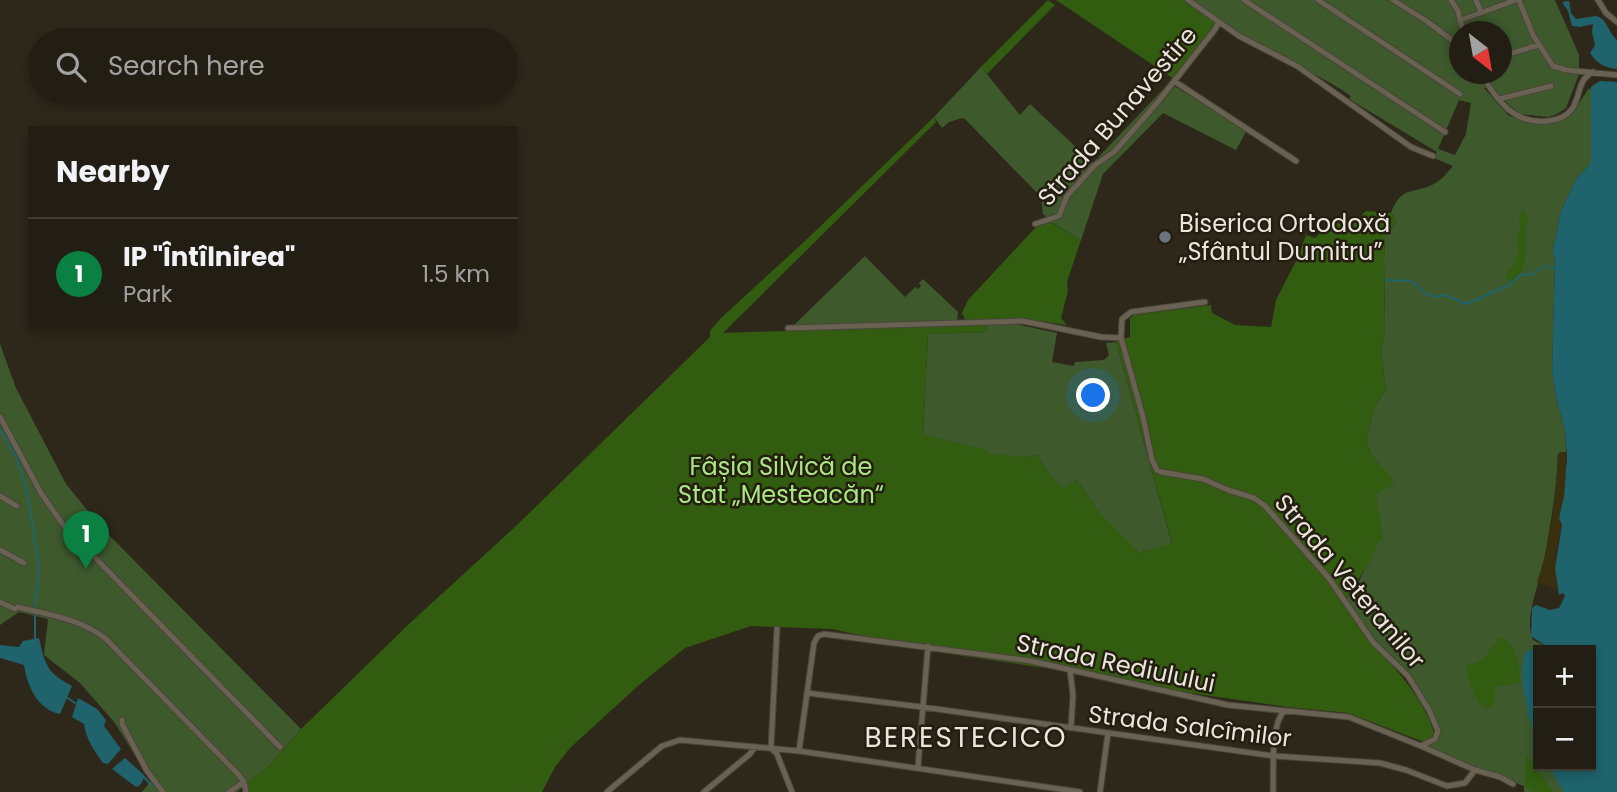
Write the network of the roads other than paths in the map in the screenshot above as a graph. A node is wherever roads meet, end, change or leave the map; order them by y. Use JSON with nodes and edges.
{"nodes":[{"id":1,"x":1188,"y":0,"type":"edge"},
{"id":2,"x":1244,"y":0,"type":"edge"},
{"id":3,"x":1318,"y":0,"type":"edge"},
{"id":4,"x":1393,"y":0,"type":"edge"},
{"id":5,"x":1451,"y":0,"type":"edge"},
{"id":6,"x":1476,"y":0,"type":"edge"},
{"id":7,"x":1517,"y":0,"type":"edge"},
{"id":8,"x":1598,"y":0,"type":"edge"},
{"id":9,"x":1481,"y":12,"type":"junction"},
{"id":10,"x":1461,"y":20,"type":"joint"},
{"id":11,"x":1617,"y":22,"type":"edge"},
{"id":12,"x":1218,"y":23,"type":"junction"},
{"id":13,"x":1449,"y":38,"type":"edge"},
{"id":14,"x":1539,"y":45,"type":"junction"},
{"id":15,"x":1512,"y":53,"type":"edge"},
{"id":16,"x":1592,"y":72,"type":"junction"},
{"id":17,"x":1617,"y":75,"type":"edge"},
{"id":18,"x":1174,"y":81,"type":"junction"},
{"id":19,"x":1488,"y":84,"type":"edge"},
{"id":20,"x":1551,"y":86,"type":"dead end"},
{"id":21,"x":1460,"y":94,"type":"dead end"},
{"id":22,"x":1499,"y":99,"type":"junction"},
{"id":23,"x":1444,"y":132,"type":"dead end"},
{"id":24,"x":1433,"y":156,"type":"dead end"},
{"id":25,"x":1296,"y":161,"type":"dead end"},
{"id":26,"x":1035,"y":224,"type":"dead end"},
{"id":27,"x":1205,"y":302,"type":"dead end"},
{"id":28,"x":788,"y":328,"type":"dead end"},
{"id":29,"x":1121,"y":338,"type":"junction"},
{"id":30,"x":0,"y":417,"type":"edge"},
{"id":31,"x":0,"y":496,"type":"edge"},
{"id":32,"x":17,"y":506,"type":"dead end"},
{"id":33,"x":0,"y":550,"type":"edge"},
{"id":34,"x":24,"y":563,"type":"dead end"},
{"id":35,"x":0,"y":602,"type":"edge"},
{"id":36,"x":777,"y":629,"type":"dead end"},
{"id":37,"x":928,"y":646,"type":"junction"},
{"id":38,"x":1070,"y":670,"type":"junction"},
{"id":39,"x":807,"y":694,"type":"junction"},
{"id":40,"x":922,"y":707,"type":"junction"},
{"id":41,"x":1284,"y":710,"type":"junction"},
{"id":42,"x":122,"y":720,"type":"dead end"},
{"id":43,"x":1071,"y":728,"type":"junction"},
{"id":44,"x":1108,"y":733,"type":"junction"},
{"id":45,"x":1421,"y":746,"type":"junction"},
{"id":46,"x":280,"y":747,"type":"dead end"},
{"id":47,"x":755,"y":747,"type":"junction"},
{"id":48,"x":771,"y":748,"type":"junction"},
{"id":49,"x":799,"y":751,"type":"junction"},
{"id":50,"x":1275,"y":756,"type":"junction"},
{"id":51,"x":918,"y":767,"type":"junction"},
{"id":52,"x":1475,"y":770,"type":"junction"},
{"id":53,"x":244,"y":782,"type":"junction"},
{"id":54,"x":1513,"y":784,"type":"dead end"},
{"id":55,"x":163,"y":792,"type":"edge"},
{"id":56,"x":229,"y":792,"type":"edge"},
{"id":57,"x":246,"y":792,"type":"edge"},
{"id":58,"x":607,"y":792,"type":"edge"},
{"id":59,"x":704,"y":792,"type":"edge"},
{"id":60,"x":792,"y":792,"type":"edge"},
{"id":61,"x":1080,"y":792,"type":"edge"},
{"id":62,"x":1100,"y":792,"type":"edge"},
{"id":63,"x":1273,"y":792,"type":"edge"}],
"edges":[{"from":1,"to":12,"type":"street"},
{"from":2,"to":23,"type":"street"},
{"from":3,"to":21,"type":"street"},
{"from":4,"to":13,"type":"street"},
{"from":5,"to":10,"type":"street"},
{"from":6,"to":9,"type":"street"},
{"from":7,"to":9,"type":"street"},
{"from":7,"to":14,"type":"street"},
{"from":8,"to":11,"type":"street"},
{"from":9,"to":10,"type":"street"},
{"from":12,"to":18,"type":"street","name":"Strada Bunavestire"},
{"from":12,"to":24,"type":"street"},
{"from":14,"to":15,"type":"street"},
{"from":14,"to":16,"type":"street"},
{"from":16,"to":17,"type":"street"},
{"from":16,"to":22,"type":"street"},
{"from":18,"to":25,"type":"street"},
{"from":18,"to":26,"type":"street","name":"Strada Bunavestire"},
{"from":19,"to":22,"type":"street"},
{"from":20,"to":22,"type":"street"},
{"from":27,"to":29,"type":"street"},
{"from":28,"to":29,"type":"street"},
{"from":29,"to":45,"type":"street","name":"Strada Veteranilor"},
{"from":30,"to":46,"type":"street"},
{"from":31,"to":32,"type":"street"},
{"from":33,"to":34,"type":"street"},
{"from":35,"to":53,"type":"street"},
{"from":36,"to":48,"type":"street"},
{"from":37,"to":38,"type":"street","name":"Strada Rediulului"},
{"from":37,"to":39,"type":"street","name":"Strada Rediulului"},
{"from":37,"to":40,"type":"street"},
{"from":38,"to":41,"type":"street","name":"Strada Rediulului"},
{"from":38,"to":43,"type":"street"},
{"from":39,"to":40,"type":"street","name":"Strada Salcîmilor"},
{"from":39,"to":49,"type":"street","name":"Strada Rediulului"},
{"from":40,"to":43,"type":"street","name":"Strada Salcîmilor"},
{"from":40,"to":51,"type":"street"},
{"from":41,"to":45,"type":"street","name":"Strada Rediulului"},
{"from":41,"to":50,"type":"street"},
{"from":42,"to":55,"type":"street"},
{"from":43,"to":44,"type":"street","name":"Strada Salcîmilor"},
{"from":44,"to":50,"type":"street","name":"Strada Salcîmilor"},
{"from":44,"to":62,"type":"street"},
{"from":45,"to":52,"type":"street","name":"Strada Rediulului"},
{"from":47,"to":48,"type":"street"},
{"from":47,"to":58,"type":"street"},
{"from":47,"to":59,"type":"street"},
{"from":48,"to":49,"type":"street"},
{"from":48,"to":60,"type":"street"},
{"from":49,"to":51,"type":"street"},
{"from":50,"to":52,"type":"street","name":"Strada Salcîmilor"},
{"from":50,"to":63,"type":"street"},
{"from":51,"to":61,"type":"street"},
{"from":52,"to":54,"type":"street","name":"Strada Rediulului"},
{"from":53,"to":56,"type":"street"},
{"from":53,"to":57,"type":"street"}]}
